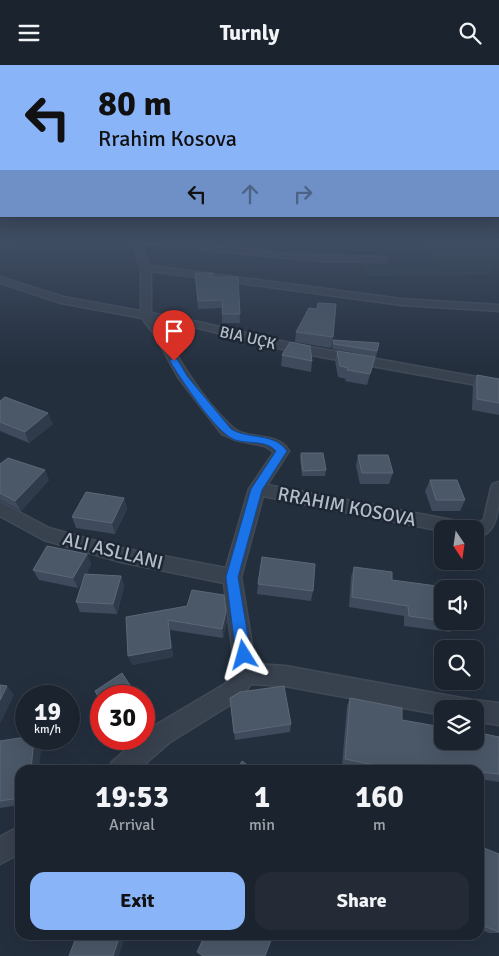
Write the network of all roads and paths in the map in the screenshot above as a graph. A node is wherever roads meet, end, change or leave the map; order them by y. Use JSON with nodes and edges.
{"nodes":[{"id":1,"x":7,"y":282,"type":"edge"},
{"id":2,"x":146,"y":282,"type":"edge"},
{"id":3,"x":251,"y":282,"type":"edge"},
{"id":4,"x":499,"y":308,"type":"edge"},
{"id":5,"x":146,"y":316,"type":"junction"},
{"id":6,"x":499,"y":385,"type":"edge"},
{"id":7,"x":499,"y":488,"type":"edge"},
{"id":8,"x":257,"y":489,"type":"junction"},
{"id":9,"x":0,"y":508,"type":"edge"},
{"id":10,"x":434,"y":523,"type":"edge"},
{"id":11,"x":484,"y":529,"type":"edge"},
{"id":12,"x":232,"y":577,"type":"junction"},
{"id":13,"x":246,"y":674,"type":"junction"},
{"id":14,"x":434,"y":704,"type":"edge"},
{"id":15,"x":484,"y":712,"type":"edge"},
{"id":16,"x":499,"y":714,"type":"edge"},
{"id":17,"x":126,"y":765,"type":"edge"},
{"id":18,"x":15,"y":842,"type":"edge"},
{"id":19,"x":0,"y":851,"type":"edge"}],
"edges":[{"from":1,"to":5,"type":"street","name":"BIA UÇK"},
{"from":2,"to":5,"type":"street"},
{"from":3,"to":4,"type":"street"},
{"from":5,"to":6,"type":"street","name":"BIA UÇK"},
{"from":5,"to":8,"type":"street","name":"RRAHIM KOSOVA"},
{"from":7,"to":11,"type":"street"},
{"from":8,"to":10,"type":"street","name":"RRAHIM KOSOVA"},
{"from":8,"to":12,"type":"street","name":"RRAHIM KOSOVA"},
{"from":9,"to":12,"type":"street","name":"ALI ASLLANI"},
{"from":12,"to":13,"type":"street","name":"RRAHIM KOSOVA"},
{"from":13,"to":14,"type":"street"},
{"from":13,"to":17,"type":"street"},
{"from":15,"to":16,"type":"street"},
{"from":18,"to":19,"type":"street"}]}
